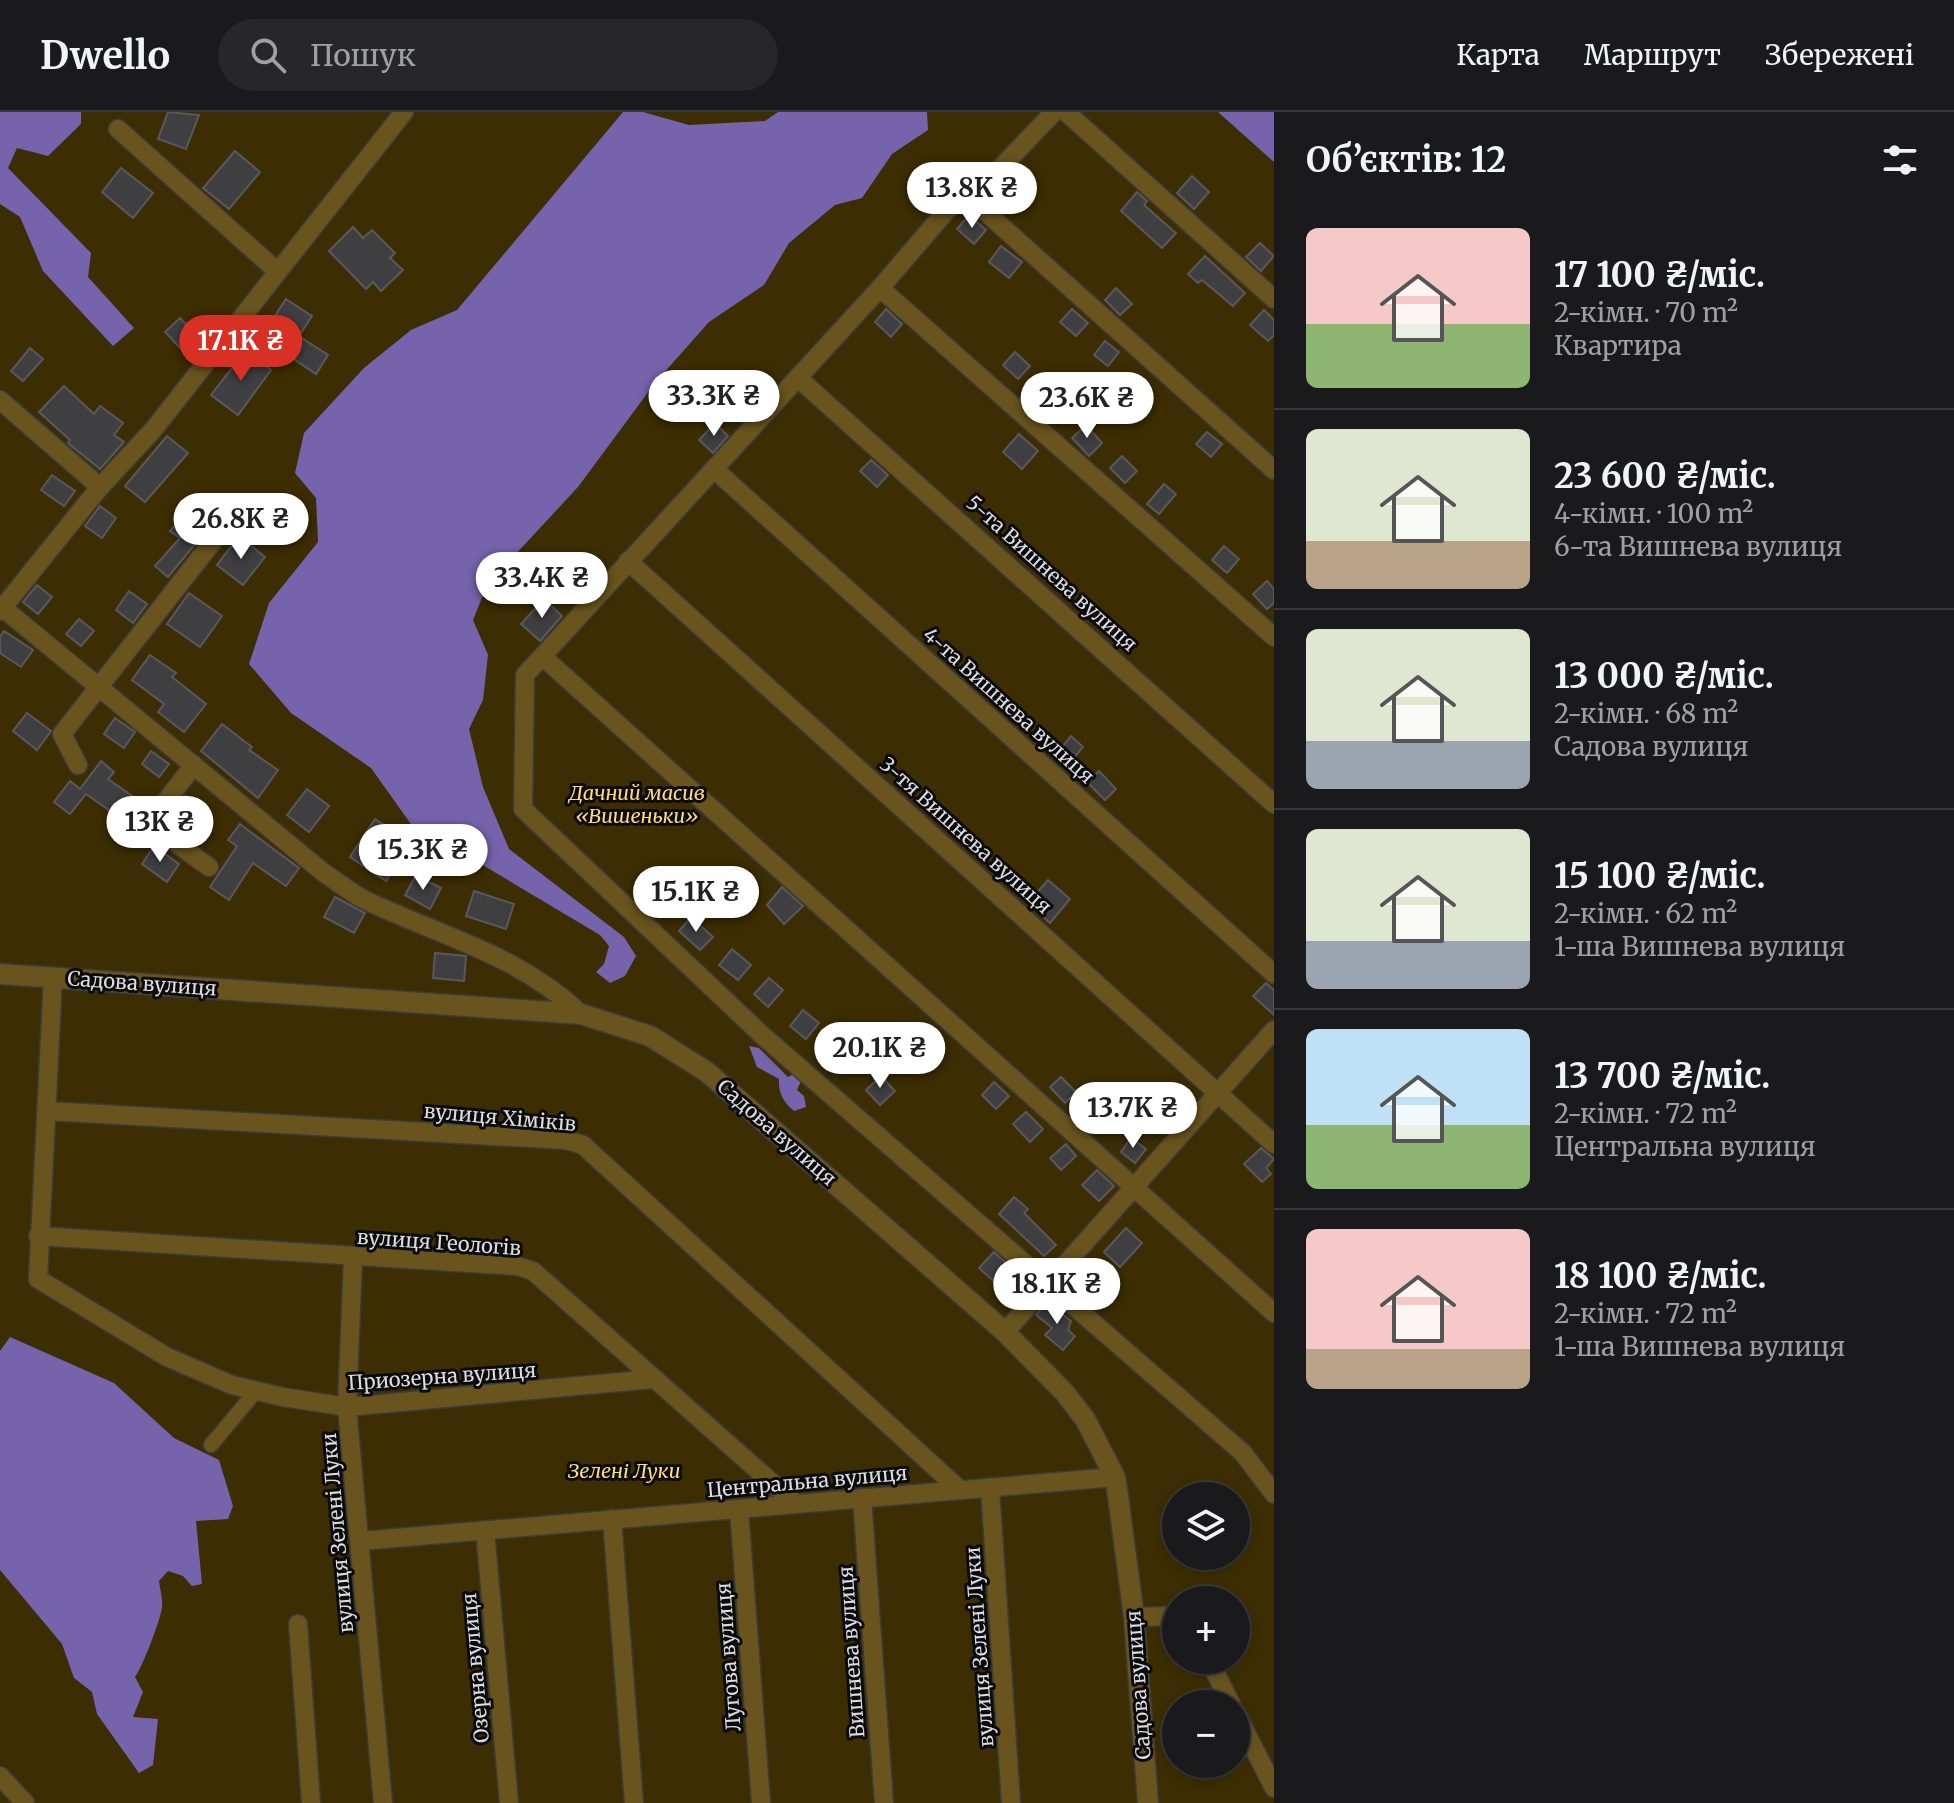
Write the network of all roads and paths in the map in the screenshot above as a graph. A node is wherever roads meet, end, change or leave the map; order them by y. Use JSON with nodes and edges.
{"nodes":[{"id":1,"x":404,"y":112,"type":"edge"},
{"id":2,"x":1054,"y":112,"type":"edge"},
{"id":3,"x":1066,"y":112,"type":"edge"},
{"id":4,"x":118,"y":129,"type":"dead end"},
{"id":5,"x":971,"y":199,"type":"junction"},
{"id":6,"x":277,"y":271,"type":"junction"},
{"id":7,"x":880,"y":288,"type":"junction"},
{"id":8,"x":1274,"y":299,"type":"edge"},
{"id":9,"x":798,"y":378,"type":"junction"},
{"id":10,"x":0,"y":400,"type":"edge"},
{"id":11,"x":714,"y":469,"type":"junction"},
{"id":12,"x":1274,"y":470,"type":"edge"},
{"id":13,"x":100,"y":487,"type":"junction"},
{"id":14,"x":236,"y":512,"type":"dead end"},
{"id":15,"x":628,"y":561,"type":"junction"},
{"id":16,"x":1,"y":609,"type":"edge"},
{"id":17,"x":1274,"y":637,"type":"edge"},
{"id":18,"x":543,"y":657,"type":"junction"},
{"id":19,"x":99,"y":687,"type":"junction"},
{"id":20,"x":78,"y":765,"type":"dead end"},
{"id":21,"x":194,"y":765,"type":"junction"},
{"id":22,"x":1274,"y":804,"type":"edge"},
{"id":23,"x":209,"y":867,"type":"dead end"},
{"id":24,"x":0,"y":974,"type":"edge"},
{"id":25,"x":1274,"y":974,"type":"edge"},
{"id":26,"x":53,"y":977,"type":"junction"},
{"id":27,"x":581,"y":1014,"type":"junction"},
{"id":28,"x":1274,"y":1030,"type":"edge"},
{"id":29,"x":1219,"y":1092,"type":"junction"},
{"id":30,"x":47,"y":1111,"type":"junction"},
{"id":31,"x":1274,"y":1144,"type":"edge"},
{"id":32,"x":1133,"y":1189,"type":"junction"},
{"id":33,"x":38,"y":1236,"type":"junction"},
{"id":34,"x":353,"y":1258,"type":"junction"},
{"id":35,"x":1046,"y":1285,"type":"junction"},
{"id":36,"x":1274,"y":1313,"type":"edge"},
{"id":37,"x":1005,"y":1332,"type":"junction"},
{"id":38,"x":653,"y":1379,"type":"junction"},
{"id":39,"x":256,"y":1391,"type":"junction"},
{"id":40,"x":347,"y":1407,"type":"junction"},
{"id":41,"x":211,"y":1445,"type":"dead end"},
{"id":42,"x":1115,"y":1477,"type":"junction"},
{"id":43,"x":990,"y":1488,"type":"junction"},
{"id":44,"x":960,"y":1490,"type":"junction"},
{"id":45,"x":1274,"y":1494,"type":"edge"},
{"id":46,"x":862,"y":1498,"type":"junction"},
{"id":47,"x":796,"y":1504,"type":"junction"},
{"id":48,"x":739,"y":1509,"type":"junction"},
{"id":49,"x":612,"y":1519,"type":"junction"},
{"id":50,"x":485,"y":1530,"type":"junction"},
{"id":51,"x":360,"y":1541,"type":"junction"},
{"id":52,"x":1162,"y":1616,"type":"edge"},
{"id":53,"x":1134,"y":1617,"type":"junction"},
{"id":54,"x":298,"y":1624,"type":"dead end"},
{"id":55,"x":1250,"y":1741,"type":"edge"},
{"id":56,"x":0,"y":1776,"type":"edge"},
{"id":57,"x":1274,"y":1788,"type":"edge"},
{"id":58,"x":25,"y":1803,"type":"edge"},
{"id":59,"x":311,"y":1803,"type":"edge"},
{"id":60,"x":383,"y":1803,"type":"edge"},
{"id":61,"x":509,"y":1803,"type":"edge"},
{"id":62,"x":634,"y":1803,"type":"edge"},
{"id":63,"x":761,"y":1803,"type":"edge"},
{"id":64,"x":884,"y":1803,"type":"edge"},
{"id":65,"x":1011,"y":1803,"type":"edge"},
{"id":66,"x":1148,"y":1803,"type":"edge"}],
"edges":[{"from":1,"to":6,"type":"street"},
{"from":2,"to":5,"type":"street"},
{"from":3,"to":8,"type":"street"},
{"from":4,"to":6,"type":"street"},
{"from":5,"to":7,"type":"street"},
{"from":5,"to":12,"type":"street"},
{"from":6,"to":13,"type":"street"},
{"from":7,"to":9,"type":"street"},
{"from":7,"to":17,"type":"street"},
{"from":9,"to":11,"type":"street"},
{"from":9,"to":22,"type":"street","name":"5-та Вишнева вулиця"},
{"from":10,"to":13,"type":"street"},
{"from":11,"to":15,"type":"street"},
{"from":11,"to":25,"type":"street","name":"4-та Вишнева вулиця"},
{"from":13,"to":16,"type":"street"},
{"from":14,"to":19,"type":"street"},
{"from":15,"to":18,"type":"street"},
{"from":15,"to":29,"type":"street","name":"3-тя Вишнева вулиця"},
{"from":16,"to":19,"type":"street"},
{"from":18,"to":32,"type":"street"},
{"from":18,"to":35,"type":"street"},
{"from":19,"to":20,"type":"street"},
{"from":19,"to":21,"type":"street"},
{"from":21,"to":23,"type":"street"},
{"from":21,"to":27,"type":"street"},
{"from":24,"to":26,"type":"street","name":"Садова вулиця"},
{"from":26,"to":27,"type":"street","name":"Садова вулиця"},
{"from":26,"to":30,"type":"street","name":"Приозерна вулиця"},
{"from":27,"to":37,"type":"street","name":"Садова вулиця"},
{"from":28,"to":29,"type":"street"},
{"from":29,"to":31,"type":"street","name":"3-тя Вишнева вулиця"},
{"from":29,"to":32,"type":"street"},
{"from":30,"to":33,"type":"street","name":"Приозерна вулиця"},
{"from":30,"to":44,"type":"street","name":"вулиця Хіміків"},
{"from":32,"to":35,"type":"street"},
{"from":32,"to":36,"type":"street"},
{"from":33,"to":34,"type":"street","name":"вулиця Геологів"},
{"from":33,"to":39,"type":"street","name":"Приозерна вулиця"},
{"from":34,"to":38,"type":"street","name":"вулиця Геологів"},
{"from":34,"to":40,"type":"street","name":"вулиця Зелені Луки"},
{"from":35,"to":37,"type":"street"},
{"from":35,"to":45,"type":"street"},
{"from":37,"to":42,"type":"street","name":"Садова вулиця"},
{"from":38,"to":40,"type":"street","name":"Приозерна вулиця"},
{"from":38,"to":47,"type":"street","name":"вулиця Геологів"},
{"from":39,"to":40,"type":"street","name":"Приозерна вулиця"},
{"from":39,"to":41,"type":"street"},
{"from":40,"to":51,"type":"street","name":"вулиця Зелені Луки"},
{"from":42,"to":43,"type":"street","name":"Центральна вулиця"},
{"from":42,"to":53,"type":"street","name":"Садова вулиця"},
{"from":43,"to":44,"type":"street","name":"Центральна вулиця"},
{"from":43,"to":65,"type":"street","name":"вулиця Зелені Луки"},
{"from":44,"to":46,"type":"street","name":"Центральна вулиця"},
{"from":46,"to":47,"type":"street","name":"Центральна вулиця"},
{"from":46,"to":64,"type":"street","name":"Вишнева вулиця"},
{"from":47,"to":48,"type":"street","name":"Центральна вулиця"},
{"from":48,"to":49,"type":"street","name":"Центральна вулиця"},
{"from":48,"to":63,"type":"street","name":"Лугова вулиця"},
{"from":49,"to":50,"type":"street","name":"Центральна вулиця"},
{"from":49,"to":62,"type":"street"},
{"from":50,"to":51,"type":"street","name":"Центральна вулиця"},
{"from":50,"to":61,"type":"street","name":"Озерна вулиця"},
{"from":51,"to":60,"type":"street","name":"вулиця Зелені Луки"},
{"from":52,"to":53,"type":"street"},
{"from":53,"to":66,"type":"street","name":"Садова вулиця"},
{"from":54,"to":59,"type":"street"},
{"from":55,"to":57,"type":"street"},
{"from":56,"to":58,"type":"street"}]}
